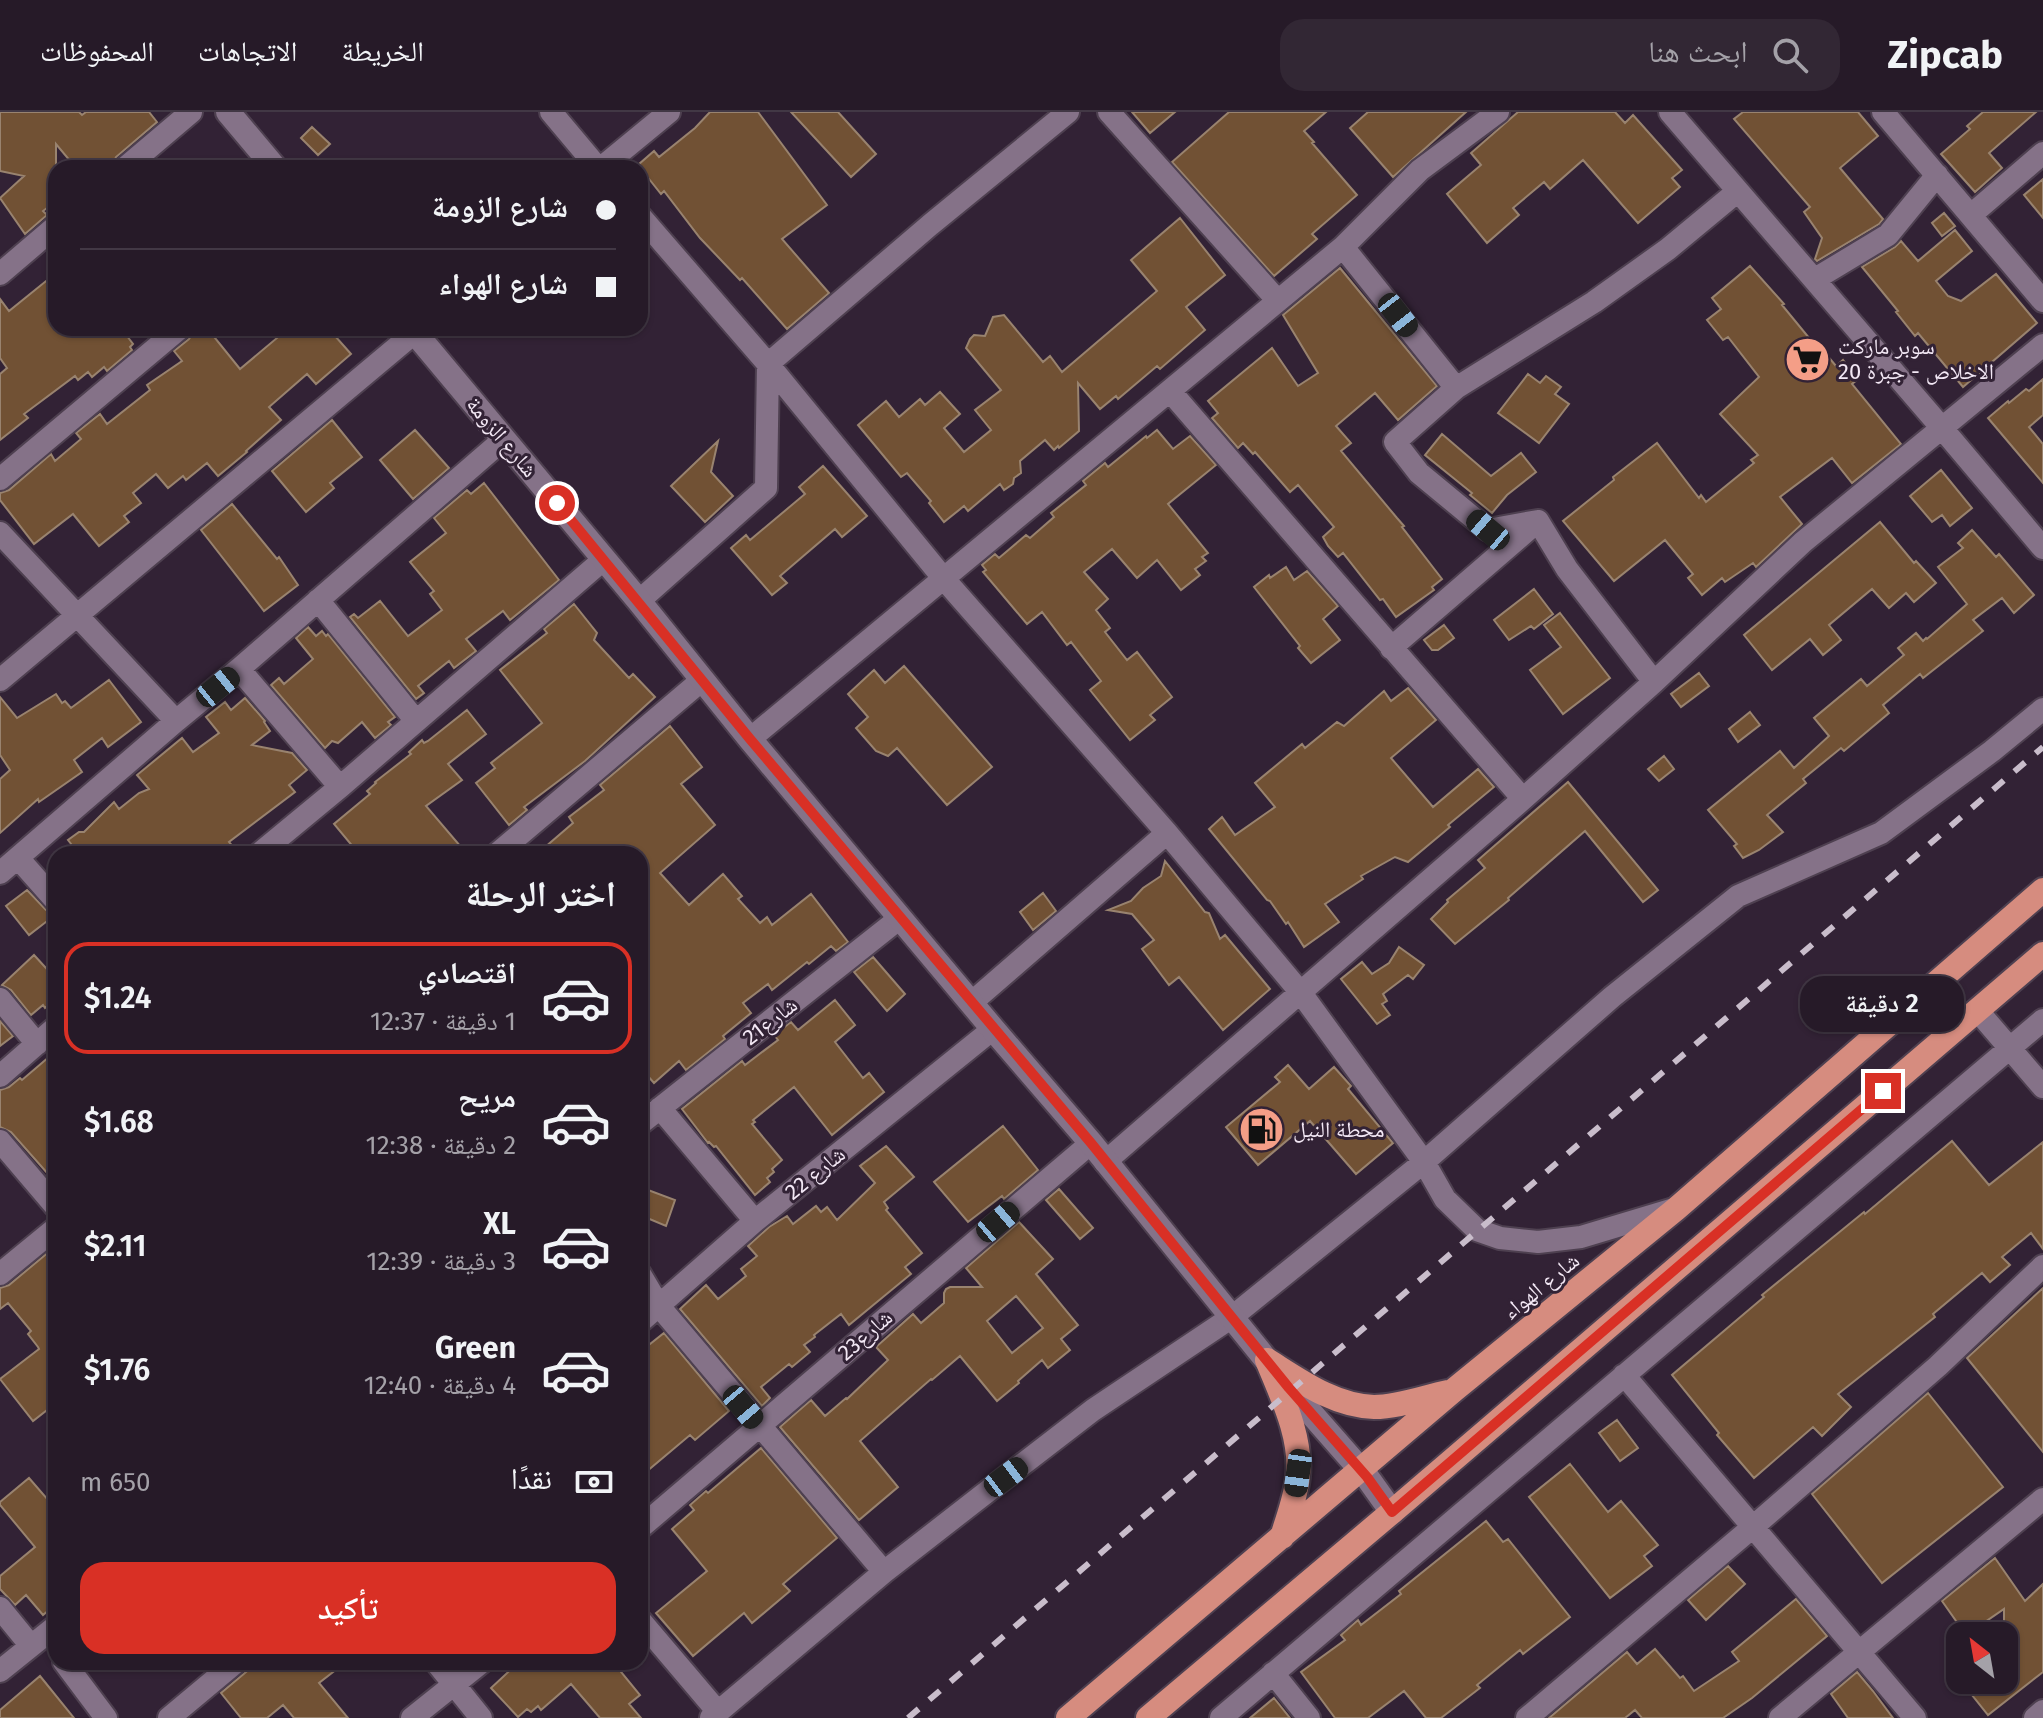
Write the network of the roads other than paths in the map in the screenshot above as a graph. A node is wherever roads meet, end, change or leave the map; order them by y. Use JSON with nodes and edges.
{"nodes":[{"id":1,"x":191,"y":112,"type":"edge"},
{"id":2,"x":228,"y":112,"type":"edge"},
{"id":3,"x":551,"y":112,"type":"edge"},
{"id":4,"x":669,"y":112,"type":"edge"},
{"id":5,"x":1068,"y":112,"type":"edge"},
{"id":6,"x":1109,"y":112,"type":"edge"},
{"id":7,"x":1498,"y":112,"type":"edge"},
{"id":8,"x":1670,"y":112,"type":"edge"},
{"id":9,"x":1883,"y":112,"type":"edge"},
{"id":10,"x":2043,"y":153,"type":"edge"},
{"id":11,"x":134,"y":160,"type":"edge"},
{"id":12,"x":268,"y":160,"type":"edge"},
{"id":13,"x":592,"y":160,"type":"edge"},
{"id":14,"x":609,"y":160,"type":"edge"},
{"id":15,"x":1937,"y":175,"type":"junction"},
{"id":16,"x":1738,"y":191,"type":"junction"},
{"id":17,"x":1971,"y":215,"type":"junction"},
{"id":18,"x":648,"y":225,"type":"edge"},
{"id":19,"x":48,"y":233,"type":"edge"},
{"id":20,"x":1343,"y":247,"type":"junction"},
{"id":21,"x":0,"y":274,"type":"edge"},
{"id":22,"x":1815,"y":279,"type":"junction"},
{"id":23,"x":1278,"y":301,"type":"junction"},
{"id":24,"x":2043,"y":301,"type":"edge"},
{"id":25,"x":170,"y":336,"type":"edge"},
{"id":26,"x":407,"y":336,"type":"edge"},
{"id":27,"x":421,"y":336,"type":"edge"},
{"id":28,"x":2043,"y":345,"type":"edge"},
{"id":29,"x":768,"y":364,"type":"junction"},
{"id":30,"x":1456,"y":388,"type":"junction"},
{"id":31,"x":1170,"y":391,"type":"junction"},
{"id":32,"x":1941,"y":427,"type":"junction"},
{"id":33,"x":504,"y":439,"type":"junction"},
{"id":34,"x":0,"y":479,"type":"edge"},
{"id":35,"x":1538,"y":521,"type":"junction"},
{"id":36,"x":0,"y":533,"type":"edge"},
{"id":37,"x":2043,"y":548,"type":"edge"},
{"id":38,"x":603,"y":560,"type":"junction"},
{"id":39,"x":944,"y":579,"type":"junction"},
{"id":40,"x":318,"y":600,"type":"junction"},
{"id":41,"x":639,"y":601,"type":"junction"},
{"id":42,"x":77,"y":617,"type":"junction"},
{"id":43,"x":1391,"y":648,"type":"junction"},
{"id":44,"x":239,"y":669,"type":"junction"},
{"id":45,"x":0,"y":680,"type":"edge"},
{"id":46,"x":702,"y":680,"type":"junction"},
{"id":47,"x":1654,"y":682,"type":"junction"},
{"id":48,"x":2043,"y":709,"type":"edge"},
{"id":49,"x":176,"y":721,"type":"junction"},
{"id":50,"x":416,"y":721,"type":"junction"},
{"id":51,"x":750,"y":739,"type":"junction"},
{"id":52,"x":340,"y":787,"type":"junction"},
{"id":53,"x":1523,"y":799,"type":"junction"},
{"id":54,"x":1167,"y":833,"type":"junction"},
{"id":55,"x":274,"y":846,"type":"edge"},
{"id":56,"x":506,"y":846,"type":"edge"},
{"id":57,"x":18,"y":858,"type":"junction"},
{"id":58,"x":0,"y":873,"type":"edge"},
{"id":59,"x":2043,"y":890,"type":"edge"},
{"id":60,"x":48,"y":892,"type":"edge"},
{"id":61,"x":900,"y":918,"type":"junction"},
{"id":62,"x":2043,"y":954,"type":"edge"},
{"id":63,"x":1301,"y":993,"type":"junction"},
{"id":64,"x":0,"y":999,"type":"edge"},
{"id":65,"x":971,"y":1003,"type":"junction"},
{"id":66,"x":1977,"y":1010,"type":"junction"},
{"id":67,"x":2043,"y":1020,"type":"edge"},
{"id":68,"x":993,"y":1029,"type":"junction"},
{"id":69,"x":48,"y":1034,"type":"edge"},
{"id":70,"x":37,"y":1044,"type":"junction"},
{"id":71,"x":2010,"y":1047,"type":"junction"},
{"id":72,"x":0,"y":1076,"type":"edge"},
{"id":73,"x":2043,"y":1087,"type":"edge"},
{"id":74,"x":660,"y":1108,"type":"junction"},
{"id":75,"x":648,"y":1118,"type":"edge"},
{"id":76,"x":0,"y":1141,"type":"edge"},
{"id":77,"x":1098,"y":1153,"type":"junction"},
{"id":78,"x":1424,"y":1162,"type":"junction"},
{"id":79,"x":48,"y":1198,"type":"edge"},
{"id":80,"x":1676,"y":1209,"type":"junction"},
{"id":81,"x":755,"y":1221,"type":"junction"},
{"id":82,"x":48,"y":1235,"type":"edge"},
{"id":83,"x":2043,"y":1266,"type":"edge"},
{"id":84,"x":0,"y":1274,"type":"edge"},
{"id":85,"x":648,"y":1287,"type":"edge"},
{"id":86,"x":659,"y":1306,"type":"junction"},
{"id":87,"x":648,"y":1315,"type":"edge"},
{"id":88,"x":1232,"y":1317,"type":"junction"},
{"id":89,"x":1267,"y":1360,"type":"junction"},
{"id":90,"x":1624,"y":1375,"type":"junction"},
{"id":91,"x":1454,"y":1390,"type":"junction"},
{"id":92,"x":759,"y":1426,"type":"junction"},
{"id":93,"x":1361,"y":1471,"type":"junction"},
{"id":94,"x":2043,"y":1499,"type":"edge"},
{"id":95,"x":1392,"y":1512,"type":"junction"},
{"id":96,"x":648,"y":1521,"type":"edge"},
{"id":97,"x":1754,"y":1526,"type":"junction"},
{"id":98,"x":1282,"y":1537,"type":"junction"},
{"id":99,"x":884,"y":1572,"type":"junction"},
{"id":100,"x":0,"y":1608,"type":"edge"},
{"id":101,"x":648,"y":1630,"type":"edge"},
{"id":102,"x":47,"y":1640,"type":"edge"},
{"id":103,"x":1859,"y":1652,"type":"junction"},
{"id":104,"x":70,"y":1670,"type":"edge"},
{"id":105,"x":226,"y":1670,"type":"edge"},
{"id":106,"x":442,"y":1670,"type":"edge"},
{"id":107,"x":473,"y":1670,"type":"edge"},
{"id":108,"x":0,"y":1671,"type":"edge"},
{"id":109,"x":1273,"y":1673,"type":"junction"},
{"id":110,"x":454,"y":1686,"type":"junction"},
{"id":111,"x":2043,"y":1711,"type":"edge"},
{"id":112,"x":714,"y":1715,"type":"edge"},
{"id":113,"x":106,"y":1718,"type":"edge"},
{"id":114,"x":169,"y":1718,"type":"edge"},
{"id":115,"x":412,"y":1718,"type":"edge"},
{"id":116,"x":481,"y":1718,"type":"edge"},
{"id":117,"x":1068,"y":1718,"type":"edge"},
{"id":118,"x":1148,"y":1718,"type":"edge"},
{"id":119,"x":1221,"y":1718,"type":"edge"},
{"id":120,"x":1309,"y":1718,"type":"edge"},
{"id":121,"x":1527,"y":1718,"type":"edge"},
{"id":122,"x":1780,"y":1718,"type":"edge"},
{"id":123,"x":1915,"y":1718,"type":"edge"},
{"id":124,"x":2035,"y":1718,"type":"edge"}],
"edges":[{"from":1,"to":11,"type":"street"},
{"from":2,"to":12,"type":"street"},
{"from":3,"to":13,"type":"street"},
{"from":4,"to":14,"type":"street"},
{"from":5,"to":29,"type":"street"},
{"from":6,"to":23,"type":"street"},
{"from":7,"to":20,"type":"street"},
{"from":8,"to":16,"type":"street"},
{"from":9,"to":15,"type":"street"},
{"from":10,"to":17,"type":"street"},
{"from":15,"to":17,"type":"street"},
{"from":15,"to":22,"type":"street"},
{"from":16,"to":22,"type":"street"},
{"from":16,"to":30,"type":"street"},
{"from":17,"to":24,"type":"street"},
{"from":18,"to":29,"type":"street"},
{"from":19,"to":21,"type":"street"},
{"from":20,"to":23,"type":"street"},
{"from":20,"to":30,"type":"street"},
{"from":22,"to":32,"type":"street"},
{"from":23,"to":31,"type":"street"},
{"from":25,"to":34,"type":"street"},
{"from":26,"to":42,"type":"street"},
{"from":27,"to":33,"type":"street","name":"شارع الزومة"},
{"from":28,"to":32,"type":"street","name":"شارع23"},
{"from":29,"to":39,"type":"street"},
{"from":29,"to":41,"type":"street"},
{"from":30,"to":35,"type":"street"},
{"from":31,"to":39,"type":"street"},
{"from":31,"to":43,"type":"street"},
{"from":32,"to":37,"type":"street"},
{"from":32,"to":47,"type":"street","name":"شارع23"},
{"from":33,"to":38,"type":"street","name":"شارع الزومة"},
{"from":33,"to":40,"type":"street"},
{"from":35,"to":43,"type":"street"},
{"from":35,"to":47,"type":"street"},
{"from":36,"to":42,"type":"street"},
{"from":38,"to":41,"type":"street","name":"شارع الزومة"},
{"from":38,"to":50,"type":"street"},
{"from":39,"to":51,"type":"street"},
{"from":39,"to":54,"type":"street"},
{"from":40,"to":44,"type":"street"},
{"from":40,"to":50,"type":"street"},
{"from":41,"to":46,"type":"street","name":"شارع الزومة"},
{"from":42,"to":45,"type":"street"},
{"from":42,"to":49,"type":"street"},
{"from":43,"to":53,"type":"street"},
{"from":44,"to":49,"type":"street"},
{"from":44,"to":52,"type":"street"},
{"from":46,"to":51,"type":"street","name":"شارع الزومة"},
{"from":46,"to":56,"type":"street"},
{"from":47,"to":53,"type":"street","name":"شارع23"},
{"from":48,"to":78,"type":"street"},
{"from":49,"to":57,"type":"street"},
{"from":50,"to":52,"type":"street"},
{"from":51,"to":61,"type":"street","name":"شارع الزومة"},
{"from":52,"to":55,"type":"street"},
{"from":53,"to":63,"type":"street","name":"شارع23"},
{"from":54,"to":63,"type":"street"},
{"from":54,"to":65,"type":"street"},
{"from":57,"to":58,"type":"street"},
{"from":57,"to":60,"type":"street"},
{"from":59,"to":80,"type":"highway","name":"شارع الهواء"},
{"from":61,"to":65,"type":"street","name":"شارع الزومة"},
{"from":61,"to":74,"type":"street","name":"شارع21"},
{"from":62,"to":66,"type":"highway"},
{"from":63,"to":77,"type":"street","name":"شارع23"},
{"from":63,"to":78,"type":"street"},
{"from":64,"to":70,"type":"street"},
{"from":65,"to":68,"type":"street","name":"شارع الزومة"},
{"from":66,"to":71,"type":"street"},
{"from":66,"to":95,"type":"highway"},
{"from":67,"to":71,"type":"street"},
{"from":68,"to":77,"type":"street","name":"شارع الزومة"},
{"from":68,"to":81,"type":"street","name":"شارع 22"},
{"from":69,"to":70,"type":"street"},
{"from":70,"to":72,"type":"street"},
{"from":71,"to":73,"type":"street"},
{"from":71,"to":90,"type":"street"},
{"from":74,"to":75,"type":"street","name":"شارع21"},
{"from":74,"to":81,"type":"street"},
{"from":76,"to":79,"type":"street"},
{"from":77,"to":88,"type":"street","name":"شارع الزومة"},
{"from":77,"to":92,"type":"street","name":"شارع23"},
{"from":78,"to":80,"type":"street"},
{"from":78,"to":88,"type":"street"},
{"from":80,"to":91,"type":"highway","name":"شارع الهواء"},
{"from":81,"to":86,"type":"street","name":"شارع 22"},
{"from":82,"to":84,"type":"street"},
{"from":83,"to":97,"type":"street"},
{"from":85,"to":86,"type":"street"},
{"from":86,"to":87,"type":"street","name":"شارع 22"},
{"from":86,"to":92,"type":"street"},
{"from":88,"to":89,"type":"street","name":"شارع الزومة"},
{"from":88,"to":99,"type":"street"},
{"from":89,"to":91,"type":"highway"},
{"from":89,"to":93,"type":"street","name":"شارع الزومة"},
{"from":89,"to":98,"type":"highway"},
{"from":90,"to":97,"type":"street"},
{"from":90,"to":109,"type":"street"},
{"from":91,"to":93,"type":"highway","name":"شارع الهواء"},
{"from":92,"to":96,"type":"street","name":"شارع23"},
{"from":92,"to":99,"type":"street"},
{"from":93,"to":95,"type":"street","name":"شارع الزومة"},
{"from":93,"to":98,"type":"highway","name":"شارع الهواء"},
{"from":94,"to":103,"type":"street"},
{"from":95,"to":118,"type":"highway"},
{"from":97,"to":103,"type":"street"},
{"from":97,"to":121,"type":"street"},
{"from":98,"to":117,"type":"highway","name":"شارع الهواء"},
{"from":99,"to":112,"type":"street"},
{"from":100,"to":102,"type":"street"},
{"from":101,"to":112,"type":"street"},
{"from":102,"to":108,"type":"street"},
{"from":103,"to":122,"type":"street"},
{"from":103,"to":123,"type":"street"},
{"from":104,"to":113,"type":"street"},
{"from":105,"to":114,"type":"street"},
{"from":106,"to":110,"type":"street"},
{"from":107,"to":110,"type":"street"},
{"from":109,"to":119,"type":"street"},
{"from":109,"to":120,"type":"street"},
{"from":110,"to":115,"type":"street"},
{"from":110,"to":116,"type":"street"},
{"from":111,"to":124,"type":"street"}]}
